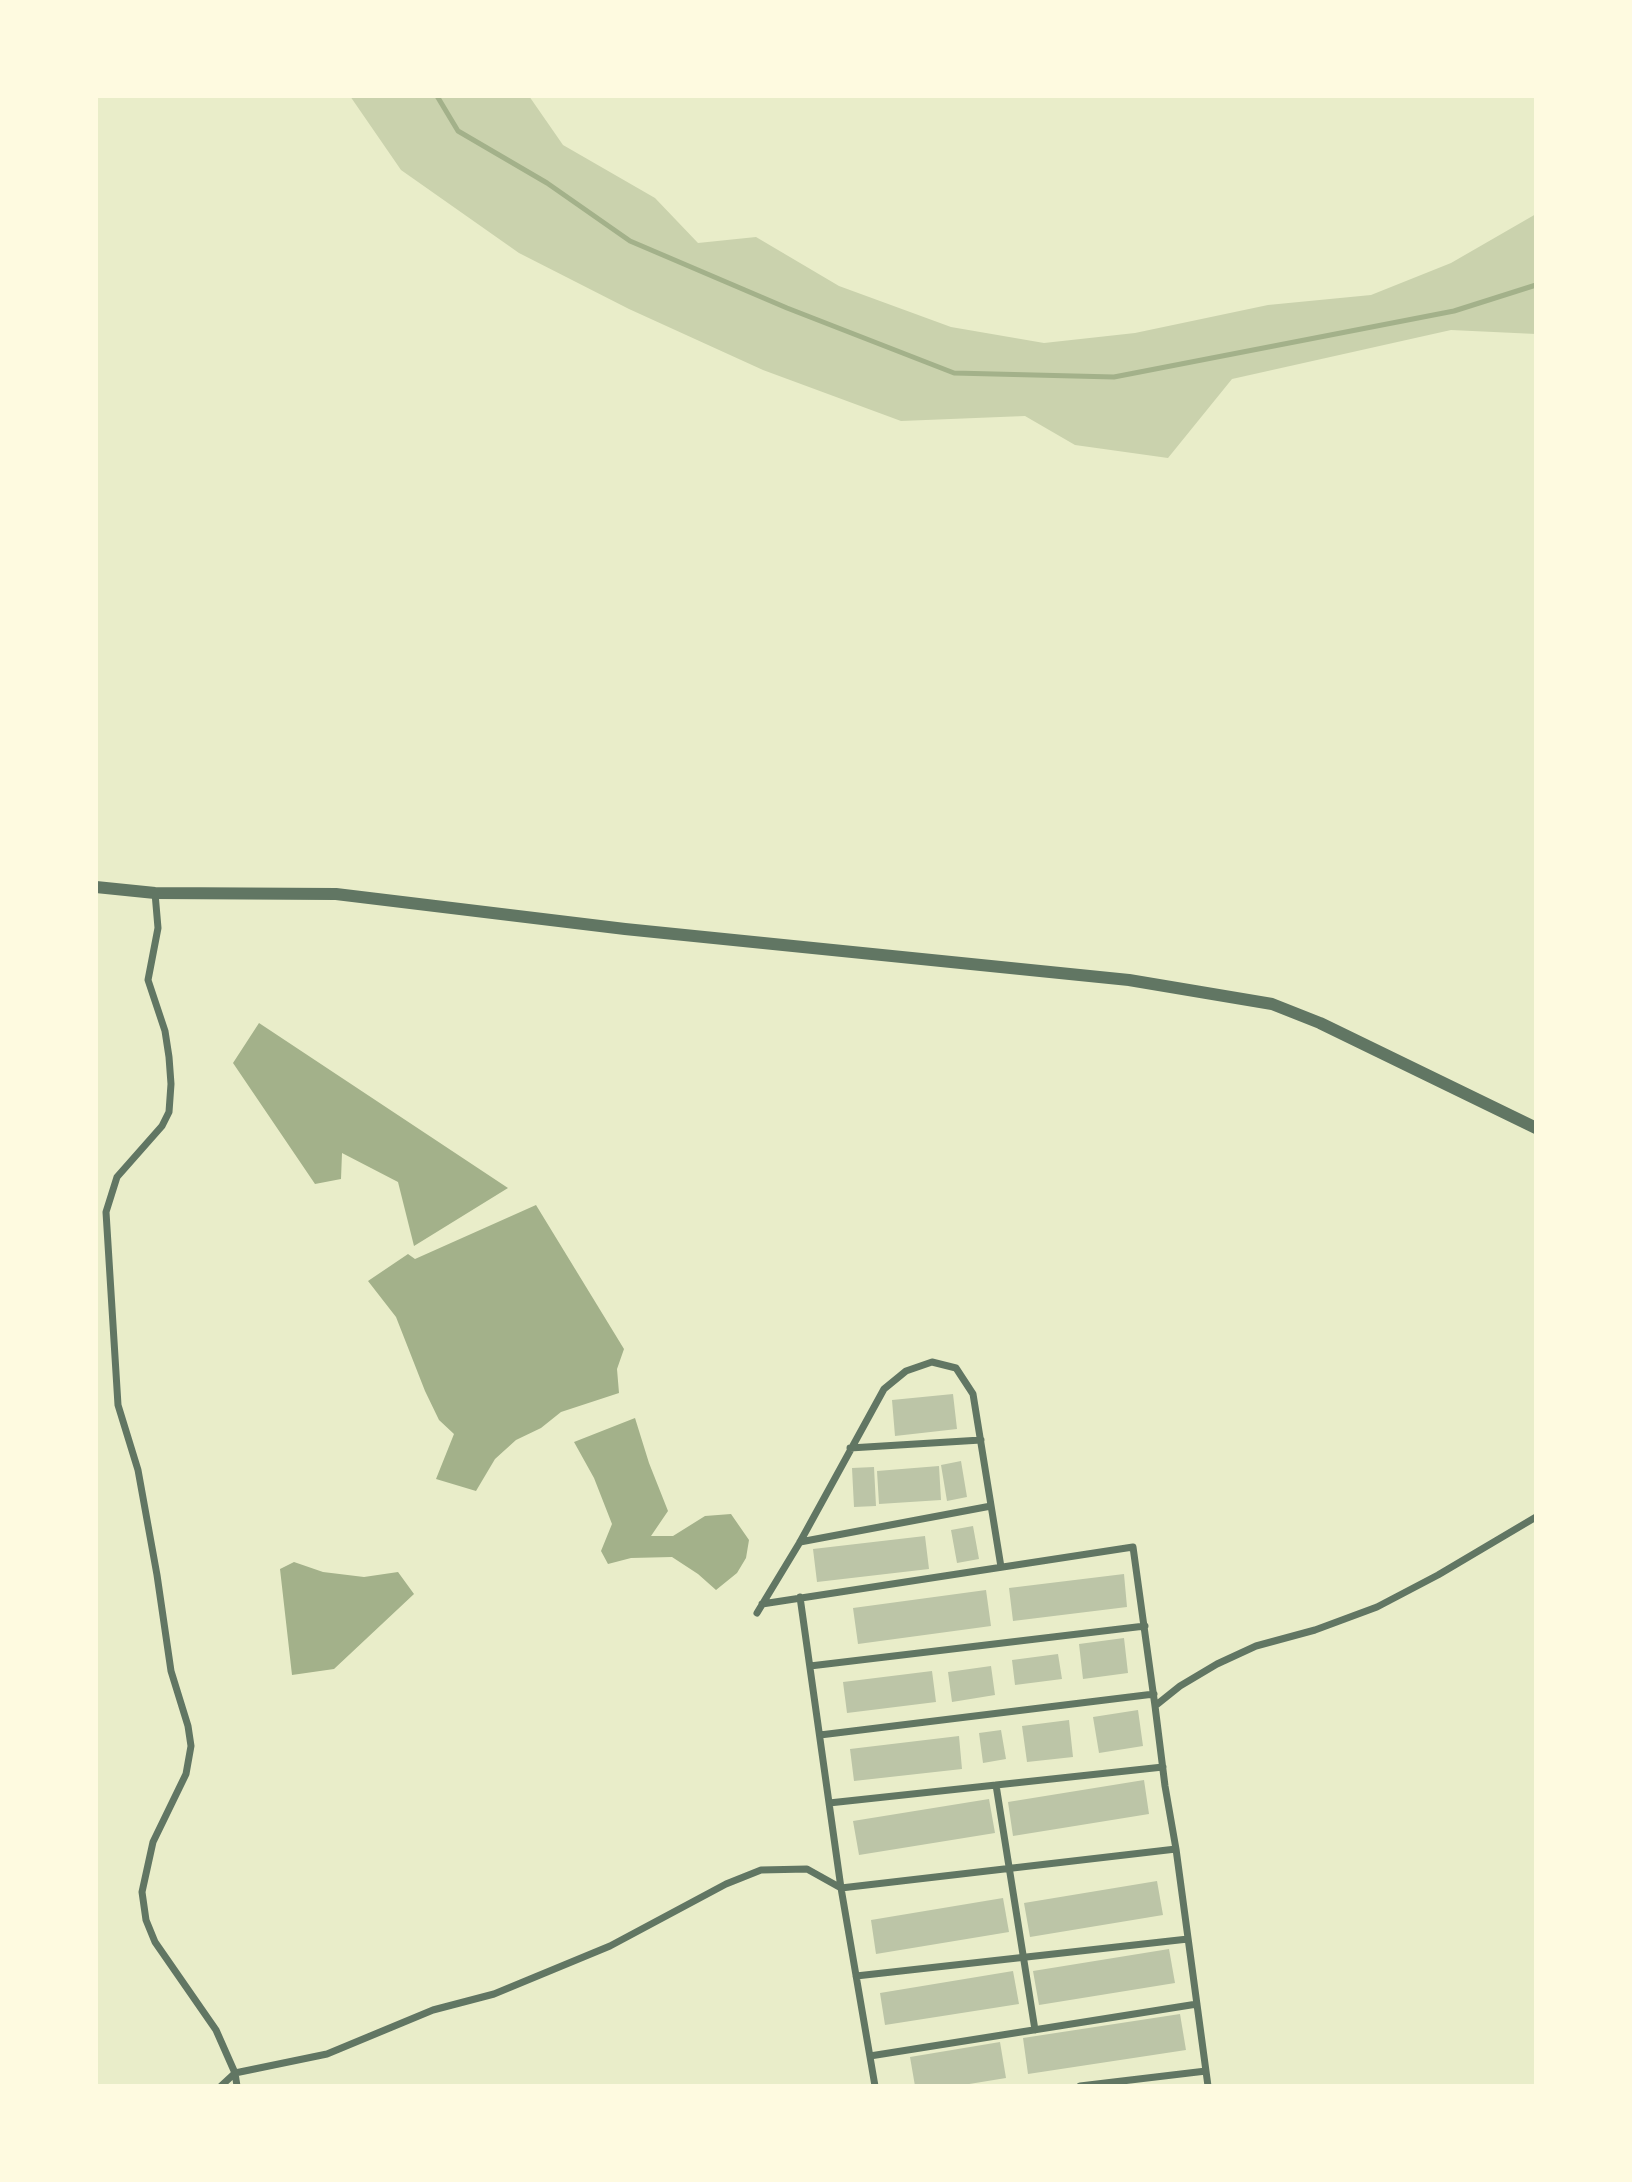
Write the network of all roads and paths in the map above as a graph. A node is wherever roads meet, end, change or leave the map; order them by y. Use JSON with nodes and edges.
{"nodes":[{"id":1,"x":96,"y":887,"type":"edge"},
{"id":2,"x":155,"y":894,"type":"junction"},
{"id":3,"x":1536,"y":1128,"type":"edge"},
{"id":4,"x":981,"y":1440,"type":"junction"},
{"id":5,"x":850,"y":1448,"type":"junction"},
{"id":6,"x":991,"y":1506,"type":"junction"},
{"id":7,"x":1536,"y":1517,"type":"edge"},
{"id":8,"x":800,"y":1542,"type":"junction"},
{"id":9,"x":1001,"y":1567,"type":"junction"},
{"id":10,"x":800,"y":1597,"type":"junction"},
{"id":11,"x":762,"y":1604,"type":"junction"},
{"id":12,"x":757,"y":1613,"type":"dead end"},
{"id":13,"x":1144,"y":1626,"type":"junction"},
{"id":14,"x":810,"y":1666,"type":"junction"},
{"id":15,"x":1154,"y":1695,"type":"junction"},
{"id":16,"x":1156,"y":1706,"type":"junction"},
{"id":17,"x":820,"y":1735,"type":"junction"},
{"id":18,"x":1163,"y":1767,"type":"junction"},
{"id":19,"x":996,"y":1786,"type":"junction"},
{"id":20,"x":829,"y":1803,"type":"junction"},
{"id":21,"x":1176,"y":1849,"type":"junction"},
{"id":22,"x":1009,"y":1869,"type":"junction"},
{"id":23,"x":841,"y":1888,"type":"junction"},
{"id":24,"x":1188,"y":1939,"type":"junction"},
{"id":25,"x":1024,"y":1959,"type":"junction"},
{"id":26,"x":856,"y":1976,"type":"junction"},
{"id":27,"x":1197,"y":2004,"type":"junction"},
{"id":28,"x":1035,"y":2030,"type":"junction"},
{"id":29,"x":870,"y":2056,"type":"junction"},
{"id":30,"x":1206,"y":2071,"type":"junction"},
{"id":31,"x":235,"y":2073,"type":"junction"},
{"id":32,"x":220,"y":2086,"type":"edge"},
{"id":33,"x":237,"y":2086,"type":"edge"},
{"id":34,"x":875,"y":2086,"type":"edge"},
{"id":35,"x":1080,"y":2086,"type":"edge"},
{"id":36,"x":1208,"y":2086,"type":"edge"}],
"edges":[{"from":1,"to":2,"type":"street"},
{"from":2,"to":3,"type":"street"},
{"from":2,"to":31,"type":"street"},
{"from":4,"to":5,"type":"street"},
{"from":4,"to":5,"type":"street"},
{"from":4,"to":6,"type":"street"},
{"from":5,"to":8,"type":"street"},
{"from":6,"to":8,"type":"street"},
{"from":6,"to":9,"type":"street"},
{"from":7,"to":16,"type":"street"},
{"from":8,"to":11,"type":"street"},
{"from":9,"to":10,"type":"street"},
{"from":9,"to":13,"type":"street"},
{"from":10,"to":11,"type":"street"},
{"from":10,"to":14,"type":"street"},
{"from":11,"to":12,"type":"street"},
{"from":13,"to":14,"type":"street"},
{"from":13,"to":15,"type":"street"},
{"from":14,"to":17,"type":"street"},
{"from":15,"to":16,"type":"street"},
{"from":15,"to":17,"type":"street"},
{"from":16,"to":18,"type":"street"},
{"from":17,"to":20,"type":"street"},
{"from":18,"to":19,"type":"street"},
{"from":18,"to":21,"type":"street"},
{"from":19,"to":20,"type":"street"},
{"from":19,"to":22,"type":"street"},
{"from":20,"to":23,"type":"street"},
{"from":21,"to":22,"type":"street"},
{"from":21,"to":24,"type":"street"},
{"from":22,"to":23,"type":"street"},
{"from":22,"to":25,"type":"street"},
{"from":23,"to":26,"type":"street"},
{"from":23,"to":31,"type":"street"},
{"from":24,"to":25,"type":"street"},
{"from":24,"to":27,"type":"street"},
{"from":25,"to":26,"type":"street"},
{"from":25,"to":28,"type":"street"},
{"from":26,"to":29,"type":"street"},
{"from":27,"to":28,"type":"street"},
{"from":27,"to":30,"type":"street"},
{"from":28,"to":29,"type":"street"},
{"from":29,"to":34,"type":"street"},
{"from":30,"to":35,"type":"street"},
{"from":30,"to":36,"type":"street"},
{"from":31,"to":32,"type":"street"},
{"from":31,"to":33,"type":"street"}]}
